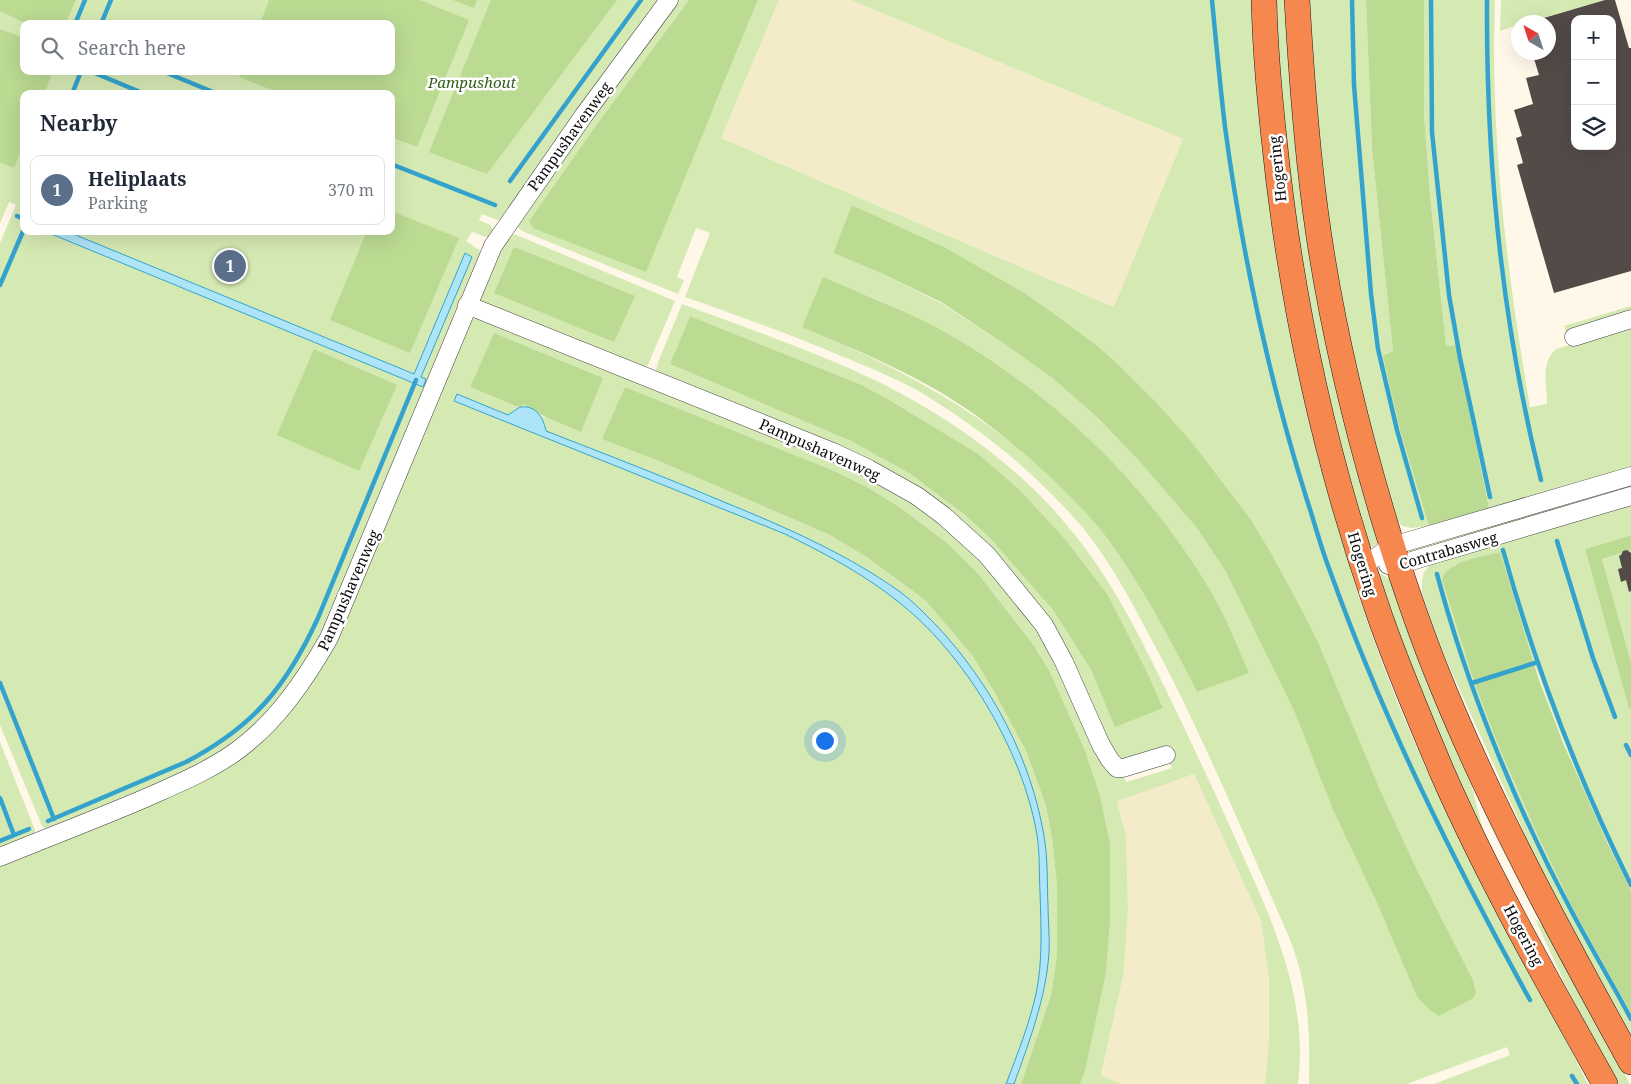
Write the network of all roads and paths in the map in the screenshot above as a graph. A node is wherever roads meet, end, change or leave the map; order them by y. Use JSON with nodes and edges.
{"nodes":[{"id":1,"x":669,"y":0,"type":"edge"},
{"id":2,"x":1264,"y":0,"type":"edge"},
{"id":3,"x":1297,"y":0,"type":"edge"},
{"id":4,"x":467,"y":306,"type":"junction"},
{"id":5,"x":1631,"y":319,"type":"edge"},
{"id":6,"x":1574,"y":337,"type":"dead end"},
{"id":7,"x":1631,"y":476,"type":"edge"},
{"id":8,"x":1631,"y":496,"type":"edge"},
{"id":9,"x":1395,"y":556,"type":"junction"},
{"id":10,"x":1363,"y":566,"type":"junction"},
{"id":11,"x":1166,"y":755,"type":"dead end"},
{"id":12,"x":0,"y":857,"type":"edge"},
{"id":13,"x":1631,"y":1062,"type":"edge"},
{"id":14,"x":1605,"y":1084,"type":"edge"}],
"edges":[{"from":1,"to":4,"type":"street","name":"Pampushavenweg"},
{"from":2,"to":10,"type":"highway","name":"Hogering"},
{"from":3,"to":9,"type":"highway"},
{"from":4,"to":11,"type":"street","name":"Pampushavenweg"},
{"from":4,"to":12,"type":"street","name":"Pampushavenweg"},
{"from":5,"to":6,"type":"street"},
{"from":7,"to":9,"type":"street","name":"Contrabasweg"},
{"from":8,"to":9,"type":"street","name":"Contrabasweg"},
{"from":9,"to":10,"type":"street","name":"Contrabasweg"},
{"from":9,"to":13,"type":"highway"},
{"from":10,"to":14,"type":"highway","name":"Hogering"}]}
